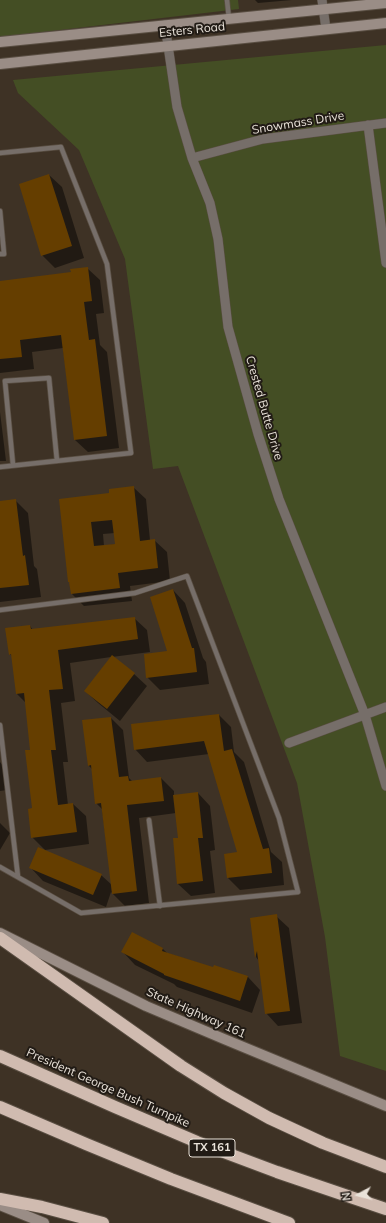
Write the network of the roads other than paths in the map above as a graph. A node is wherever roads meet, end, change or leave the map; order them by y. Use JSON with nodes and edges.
{"nodes":[{"id":1,"x":227,"y":0,"type":"edge"},
{"id":2,"x":386,"y":3,"type":"edge"},
{"id":3,"x":323,"y":5,"type":"edge"},
{"id":4,"x":229,"y":19,"type":"junction"},
{"id":5,"x":386,"y":23,"type":"edge"},
{"id":6,"x":165,"y":25,"type":"junction"},
{"id":7,"x":326,"y":29,"type":"junction"},
{"id":8,"x":0,"y":42,"type":"edge"},
{"id":9,"x":168,"y":45,"type":"junction"},
{"id":10,"x":0,"y":64,"type":"edge"},
{"id":11,"x":386,"y":123,"type":"edge"},
{"id":12,"x":368,"y":125,"type":"junction"},
{"id":13,"x":0,"y":153,"type":"edge"},
{"id":14,"x":192,"y":158,"type":"junction"},
{"id":15,"x":0,"y":211,"type":"edge"},
{"id":16,"x":0,"y":254,"type":"edge"},
{"id":17,"x":386,"y":263,"type":"edge"},
{"id":18,"x":57,"y":461,"type":"junction"},
{"id":19,"x":13,"y":465,"type":"junction"},
{"id":20,"x":0,"y":467,"type":"edge"},
{"id":21,"x":0,"y":610,"type":"edge"},
{"id":22,"x":386,"y":707,"type":"edge"},
{"id":23,"x":364,"y":715,"type":"junction"},
{"id":24,"x":0,"y":725,"type":"edge"},
{"id":25,"x":288,"y":743,"type":"dead end"},
{"id":26,"x":386,"y":786,"type":"edge"},
{"id":27,"x":149,"y":820,"type":"dead end"},
{"id":28,"x":0,"y":867,"type":"edge"},
{"id":29,"x":18,"y":877,"type":"junction"},
{"id":30,"x":160,"y":906,"type":"junction"},
{"id":31,"x":0,"y":932,"type":"edge"},
{"id":32,"x":0,"y":938,"type":"edge"},
{"id":33,"x":0,"y":1047,"type":"edge"},
{"id":34,"x":0,"y":1056,"type":"edge"},
{"id":35,"x":43,"y":1075,"type":"junction"},
{"id":36,"x":386,"y":1106,"type":"edge"},
{"id":37,"x":0,"y":1107,"type":"edge"},
{"id":38,"x":386,"y":1166,"type":"edge"},
{"id":39,"x":0,"y":1199,"type":"edge"},
{"id":40,"x":0,"y":1205,"type":"edge"},
{"id":41,"x":386,"y":1209,"type":"edge"},
{"id":42,"x":44,"y":1223,"type":"edge"},
{"id":43,"x":103,"y":1223,"type":"edge"},
{"id":44,"x":289,"y":1223,"type":"edge"}],
"edges":[{"from":1,"to":4,"type":"lane"},
{"from":2,"to":3,"type":"main road","name":"Esters Road"},
{"from":3,"to":4,"type":"main road","name":"Esters Road"},
{"from":3,"to":7,"type":"street"},
{"from":4,"to":6,"type":"main road","name":"Esters Road"},
{"from":5,"to":7,"type":"main road","name":"Esters Road"},
{"from":6,"to":8,"type":"main road","name":"Esters Road"},
{"from":6,"to":9,"type":"street","name":"Crested Butte Drive"},
{"from":7,"to":9,"type":"main road","name":"Esters Road"},
{"from":9,"to":10,"type":"main road","name":"Esters Road"},
{"from":9,"to":14,"type":"street","name":"Crested Butte Drive"},
{"from":11,"to":12,"type":"street","name":"Snowmass Drive"},
{"from":12,"to":14,"type":"street","name":"Snowmass Drive"},
{"from":12,"to":17,"type":"street"},
{"from":13,"to":18,"type":"lane"},
{"from":14,"to":23,"type":"street","name":"Crested Butte Drive"},
{"from":15,"to":16,"type":"lane"},
{"from":18,"to":19,"type":"lane"},
{"from":18,"to":19,"type":"lane"},
{"from":19,"to":20,"type":"lane"},
{"from":21,"to":30,"type":"lane"},
{"from":22,"to":23,"type":"street"},
{"from":23,"to":25,"type":"street"},
{"from":23,"to":26,"type":"street","name":"Crested Butte Drive"},
{"from":24,"to":29,"type":"lane"},
{"from":27,"to":30,"type":"lane"},
{"from":28,"to":29,"type":"lane"},
{"from":29,"to":30,"type":"lane"},
{"from":31,"to":36,"type":"main road","name":"State Highway 161"},
{"from":32,"to":38,"type":"highway"},
{"from":33,"to":35,"type":"highway"},
{"from":34,"to":35,"type":"highway","name":"President George Bush Turnpike","number":"TX 161"},
{"from":35,"to":41,"type":"highway","name":"President George Bush Turnpike","number":"TX 161"},
{"from":37,"to":44,"type":"highway"},
{"from":39,"to":43,"type":"highway"},
{"from":40,"to":42,"type":"main road"}]}
